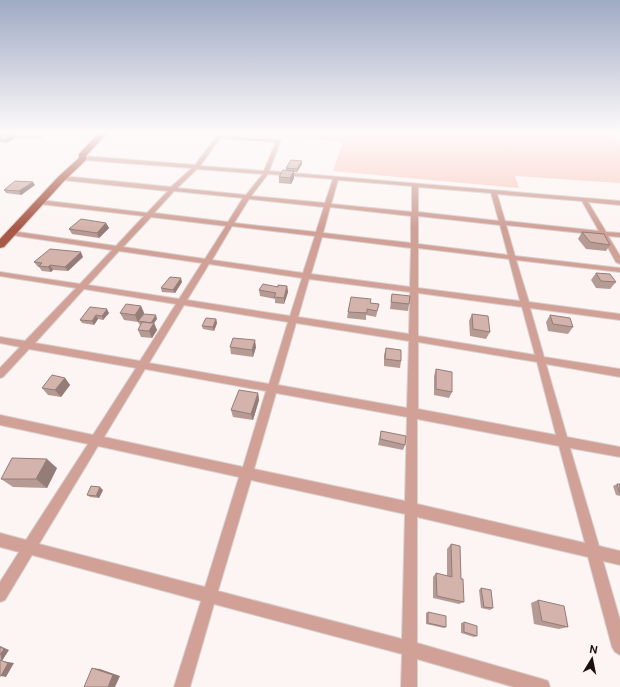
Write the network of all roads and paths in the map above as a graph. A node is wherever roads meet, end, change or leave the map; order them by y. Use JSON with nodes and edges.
{"nodes":[{"id":1,"x":77,"y":164,"type":"edge"},
{"id":2,"x":159,"y":164,"type":"edge"},
{"id":3,"x":198,"y":164,"type":"edge"},
{"id":4,"x":269,"y":164,"type":"edge"},
{"id":5,"x":196,"y":167,"type":"junction"},
{"id":6,"x":266,"y":172,"type":"junction"},
{"id":7,"x":62,"y":178,"type":"junction"},
{"id":8,"x":336,"y":178,"type":"junction"},
{"id":9,"x":415,"y":185,"type":"junction"},
{"id":10,"x":172,"y":189,"type":"junction"},
{"id":11,"x":494,"y":192,"type":"junction"},
{"id":12,"x":247,"y":197,"type":"junction"},
{"id":13,"x":584,"y":200,"type":"junction"},
{"id":14,"x":40,"y":202,"type":"junction"},
{"id":15,"x":620,"y":203,"type":"edge"},
{"id":16,"x":327,"y":205,"type":"junction"},
{"id":17,"x":414,"y":214,"type":"junction"},
{"id":18,"x":148,"y":215,"type":"junction"},
{"id":19,"x":503,"y":224,"type":"junction"},
{"id":20,"x":230,"y":225,"type":"junction"},
{"id":21,"x":11,"y":233,"type":"junction"},
{"id":22,"x":604,"y":234,"type":"junction"},
{"id":23,"x":318,"y":235,"type":"junction"},
{"id":24,"x":620,"y":235,"type":"edge"},
{"id":25,"x":0,"y":245,"type":"edge"},
{"id":26,"x":414,"y":245,"type":"junction"},
{"id":27,"x":116,"y":249,"type":"junction"},
{"id":28,"x":512,"y":257,"type":"junction"},
{"id":29,"x":207,"y":261,"type":"junction"},
{"id":30,"x":620,"y":262,"type":"edge"},
{"id":31,"x":620,"y":270,"type":"edge"},
{"id":32,"x":0,"y":274,"type":"edge"},
{"id":33,"x":306,"y":276,"type":"junction"},
{"id":34,"x":81,"y":287,"type":"junction"},
{"id":35,"x":414,"y":289,"type":"junction"},
{"id":36,"x":182,"y":301,"type":"junction"},
{"id":37,"x":525,"y":304,"type":"junction"},
{"id":38,"x":620,"y":317,"type":"edge"},
{"id":39,"x":293,"y":320,"type":"junction"},
{"id":40,"x":413,"y":338,"type":"junction"},
{"id":41,"x":0,"y":340,"type":"edge"},
{"id":42,"x":27,"y":345,"type":"junction"},
{"id":43,"x":541,"y":360,"type":"junction"},
{"id":44,"x":143,"y":365,"type":"junction"},
{"id":45,"x":620,"y":373,"type":"edge"},
{"id":46,"x":0,"y":374,"type":"edge"},
{"id":47,"x":272,"y":388,"type":"junction"},
{"id":48,"x":412,"y":413,"type":"junction"},
{"id":49,"x":0,"y":420,"type":"edge"},
{"id":50,"x":95,"y":441,"type":"junction"},
{"id":51,"x":563,"y":441,"type":"junction"},
{"id":52,"x":620,"y":452,"type":"edge"},
{"id":53,"x":246,"y":475,"type":"junction"},
{"id":54,"x":411,"y":510,"type":"junction"},
{"id":55,"x":0,"y":540,"type":"edge"},
{"id":56,"x":30,"y":547,"type":"junction"},
{"id":57,"x":594,"y":552,"type":"junction"},
{"id":58,"x":620,"y":558,"type":"edge"},
{"id":59,"x":0,"y":595,"type":"edge"},
{"id":60,"x":209,"y":596,"type":"junction"},
{"id":61,"x":620,"y":647,"type":"edge"},
{"id":62,"x":410,"y":649,"type":"junction"},
{"id":63,"x":182,"y":687,"type":"edge"},
{"id":64,"x":409,"y":687,"type":"edge"},
{"id":65,"x":542,"y":687,"type":"edge"}],
"edges":[{"from":1,"to":7,"type":"main road"},
{"from":2,"to":5,"type":"street"},
{"from":3,"to":5,"type":"street"},
{"from":4,"to":6,"type":"street"},
{"from":5,"to":6,"type":"street"},
{"from":5,"to":10,"type":"street"},
{"from":6,"to":8,"type":"street"},
{"from":6,"to":12,"type":"street"},
{"from":7,"to":10,"type":"street"},
{"from":7,"to":14,"type":"main road"},
{"from":8,"to":9,"type":"street"},
{"from":8,"to":16,"type":"street"},
{"from":9,"to":11,"type":"street"},
{"from":9,"to":17,"type":"street"},
{"from":10,"to":12,"type":"street"},
{"from":10,"to":18,"type":"street"},
{"from":11,"to":13,"type":"street"},
{"from":11,"to":19,"type":"street"},
{"from":12,"to":16,"type":"street"},
{"from":12,"to":20,"type":"street"},
{"from":13,"to":15,"type":"street"},
{"from":13,"to":22,"type":"street"},
{"from":14,"to":18,"type":"street"},
{"from":14,"to":21,"type":"main road"},
{"from":16,"to":17,"type":"street"},
{"from":16,"to":23,"type":"street"},
{"from":17,"to":19,"type":"street"},
{"from":17,"to":26,"type":"street"},
{"from":18,"to":20,"type":"street"},
{"from":18,"to":27,"type":"street"},
{"from":19,"to":22,"type":"street"},
{"from":19,"to":28,"type":"street"},
{"from":20,"to":23,"type":"street"},
{"from":20,"to":29,"type":"street"},
{"from":21,"to":25,"type":"main road"},
{"from":21,"to":27,"type":"street"},
{"from":22,"to":24,"type":"street"},
{"from":22,"to":30,"type":"street"},
{"from":23,"to":26,"type":"street"},
{"from":23,"to":33,"type":"street"},
{"from":26,"to":28,"type":"street"},
{"from":26,"to":35,"type":"street"},
{"from":27,"to":29,"type":"street"},
{"from":27,"to":34,"type":"street"},
{"from":28,"to":31,"type":"street"},
{"from":28,"to":37,"type":"street"},
{"from":29,"to":33,"type":"street"},
{"from":29,"to":36,"type":"street"},
{"from":32,"to":34,"type":"street"},
{"from":33,"to":35,"type":"street"},
{"from":33,"to":39,"type":"street"},
{"from":34,"to":36,"type":"street"},
{"from":34,"to":42,"type":"street"},
{"from":35,"to":37,"type":"street"},
{"from":35,"to":40,"type":"street"},
{"from":36,"to":39,"type":"street"},
{"from":36,"to":44,"type":"street"},
{"from":37,"to":38,"type":"street"},
{"from":37,"to":43,"type":"street"},
{"from":39,"to":40,"type":"street"},
{"from":39,"to":47,"type":"street"},
{"from":40,"to":43,"type":"street"},
{"from":40,"to":48,"type":"street"},
{"from":41,"to":42,"type":"street"},
{"from":42,"to":44,"type":"street"},
{"from":42,"to":46,"type":"street"},
{"from":43,"to":45,"type":"street"},
{"from":43,"to":51,"type":"street"},
{"from":44,"to":47,"type":"street"},
{"from":44,"to":50,"type":"street"},
{"from":47,"to":48,"type":"street"},
{"from":47,"to":53,"type":"street"},
{"from":48,"to":51,"type":"street"},
{"from":48,"to":54,"type":"street"},
{"from":49,"to":50,"type":"street"},
{"from":50,"to":53,"type":"street"},
{"from":50,"to":56,"type":"street"},
{"from":51,"to":52,"type":"street"},
{"from":51,"to":57,"type":"street"},
{"from":53,"to":54,"type":"street"},
{"from":53,"to":60,"type":"street"},
{"from":54,"to":57,"type":"street"},
{"from":54,"to":62,"type":"street"},
{"from":55,"to":56,"type":"street"},
{"from":56,"to":59,"type":"street"},
{"from":56,"to":60,"type":"street"},
{"from":57,"to":58,"type":"street"},
{"from":57,"to":61,"type":"street"},
{"from":60,"to":62,"type":"street"},
{"from":60,"to":63,"type":"street"},
{"from":62,"to":64,"type":"street"},
{"from":62,"to":65,"type":"street"}]}
